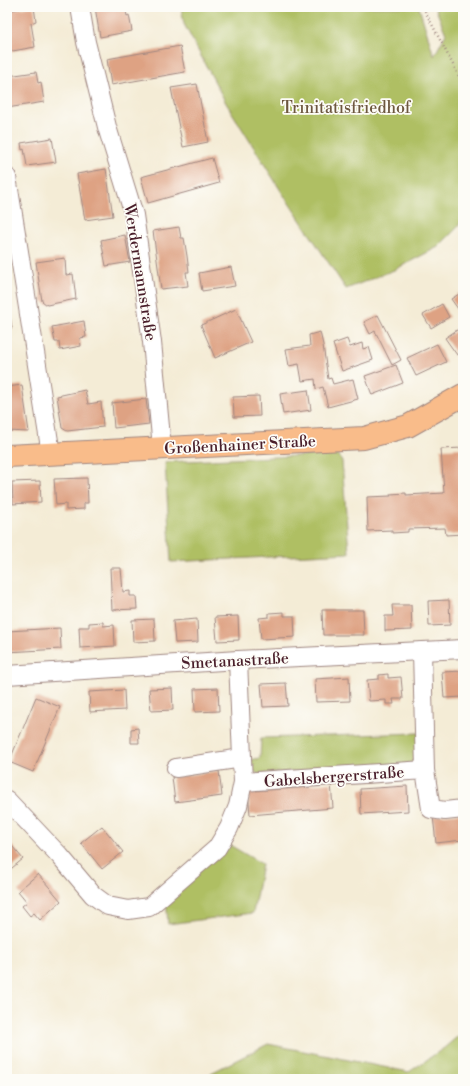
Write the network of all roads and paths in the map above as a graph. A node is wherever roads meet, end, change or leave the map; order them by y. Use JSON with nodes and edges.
{"nodes":[{"id":1,"x":80,"y":7,"type":"edge"},
{"id":2,"x":424,"y":7,"type":"edge"},
{"id":3,"x":463,"y":84,"type":"edge"},
{"id":4,"x":7,"y":177,"type":"edge"},
{"id":5,"x":463,"y":395,"type":"edge"},
{"id":6,"x":162,"y":448,"type":"junction"},
{"id":7,"x":51,"y":454,"type":"junction"},
{"id":8,"x":7,"y":456,"type":"edge"},
{"id":9,"x":463,"y":649,"type":"edge"},
{"id":10,"x":422,"y":651,"type":"junction"},
{"id":11,"x":238,"y":660,"type":"junction"},
{"id":12,"x":7,"y":674,"type":"edge"},
{"id":13,"x":242,"y":758,"type":"junction"},
{"id":14,"x":176,"y":768,"type":"dead end"},
{"id":15,"x":425,"y":770,"type":"junction"},
{"id":16,"x":243,"y":782,"type":"junction"},
{"id":17,"x":7,"y":800,"type":"edge"},
{"id":18,"x":463,"y":809,"type":"edge"}],
"edges":[{"from":1,"to":6,"type":"street","name":"Werdermannstraße"},
{"from":2,"to":3,"type":"path"},
{"from":4,"to":7,"type":"street"},
{"from":5,"to":6,"type":"main road","name":"Großenhainer Straße"},
{"from":6,"to":7,"type":"main road","name":"Großenhainer Straße"},
{"from":7,"to":8,"type":"main road","name":"Großenhainer Straße"},
{"from":9,"to":10,"type":"street","name":"Smetanastraße"},
{"from":10,"to":11,"type":"street","name":"Smetanastraße"},
{"from":10,"to":15,"type":"street","name":"Gabelsbergerstraße"},
{"from":11,"to":12,"type":"street","name":"Smetanastraße"},
{"from":11,"to":13,"type":"street","name":"Gabelsbergerstraße"},
{"from":13,"to":14,"type":"street"},
{"from":13,"to":16,"type":"street","name":"Gabelsbergerstraße"},
{"from":15,"to":16,"type":"street","name":"Gabelsbergerstraße"},
{"from":15,"to":18,"type":"street","name":"Gabelsbergerstraße"},
{"from":16,"to":17,"type":"street","name":"Gabelsbergerstraße"}]}
